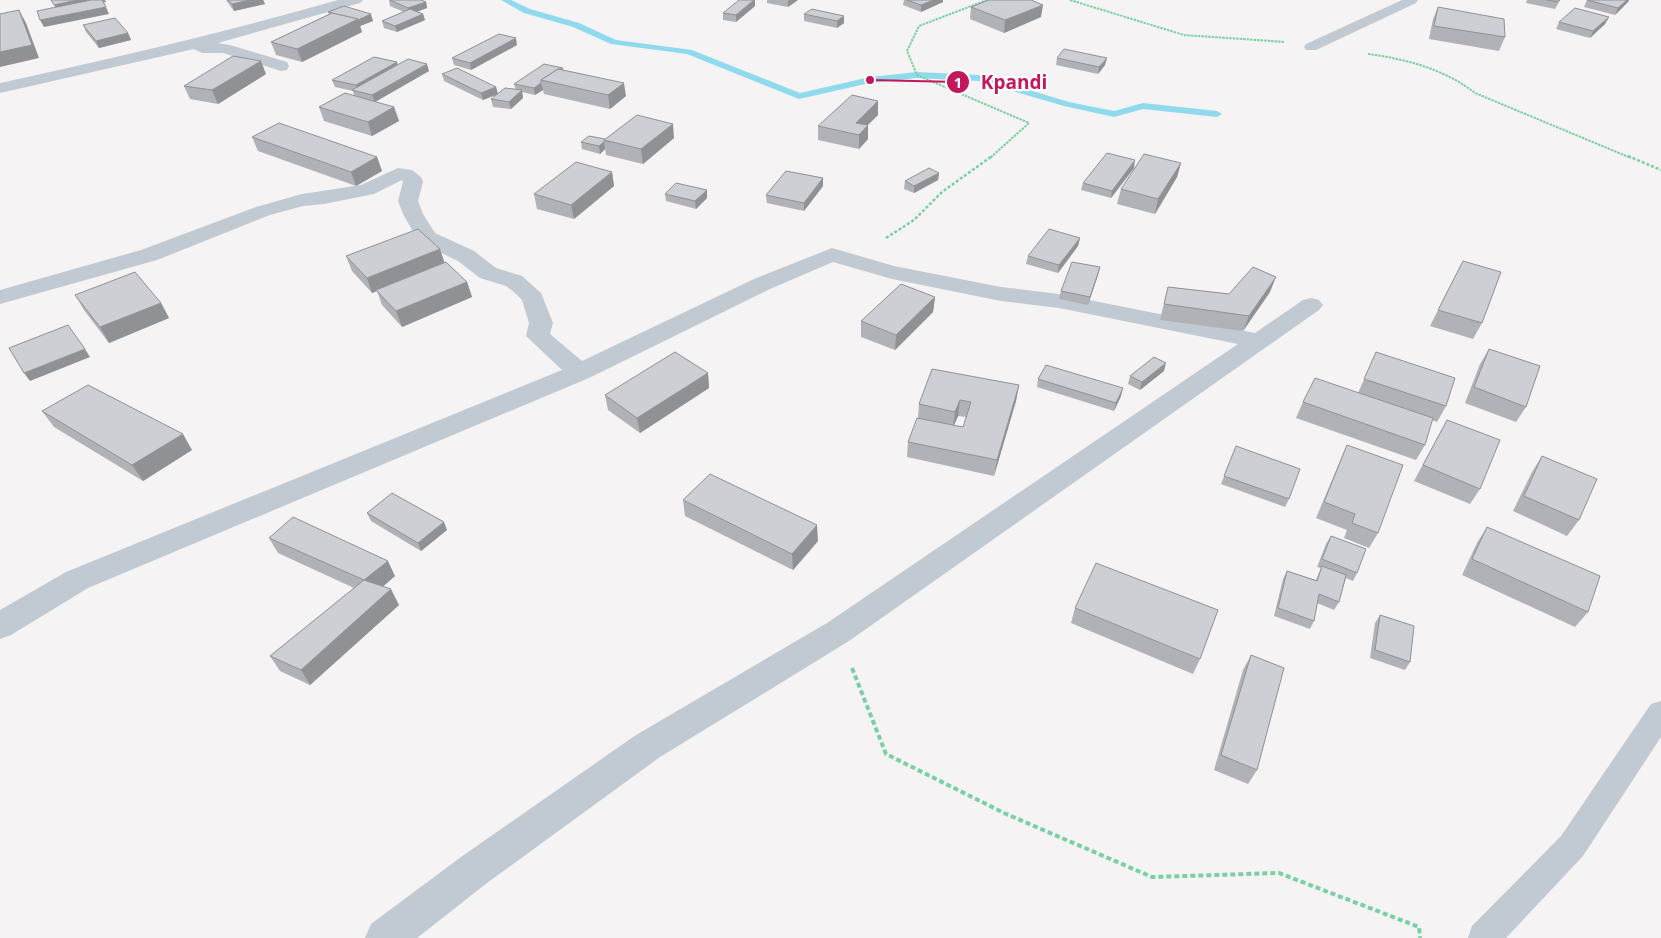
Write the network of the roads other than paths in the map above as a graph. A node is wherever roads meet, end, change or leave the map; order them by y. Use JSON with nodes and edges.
{"nodes":[{"id":1,"x":355,"y":0,"type":"edge"},
{"id":2,"x":1412,"y":0,"type":"edge"},
{"id":3,"x":1311,"y":47,"type":"road end"},
{"id":4,"x":170,"y":50,"type":"junction"},
{"id":5,"x":281,"y":66,"type":"edge"},
{"id":6,"x":0,"y":88,"type":"edge"},
{"id":7,"x":0,"y":297,"type":"edge"},
{"id":8,"x":1311,"y":305,"type":"dead end"},
{"id":9,"x":1258,"y":341,"type":"junction"},
{"id":10,"x":580,"y":372,"type":"junction"},
{"id":11,"x":0,"y":626,"type":"edge"},
{"id":12,"x":1661,"y":713,"type":"edge"},
{"id":13,"x":384,"y":938,"type":"edge"},
{"id":14,"x":1484,"y":938,"type":"edge"}],
"edges":[{"from":1,"to":4,"type":"street"},
{"from":2,"to":3,"type":"lane"},
{"from":4,"to":5,"type":"street"},
{"from":4,"to":6,"type":"street"},
{"from":7,"to":10,"type":"street"},
{"from":8,"to":9,"type":"street"},
{"from":9,"to":10,"type":"street"},
{"from":9,"to":13,"type":"street"},
{"from":10,"to":11,"type":"street"},
{"from":12,"to":14,"type":"lane"}]}
